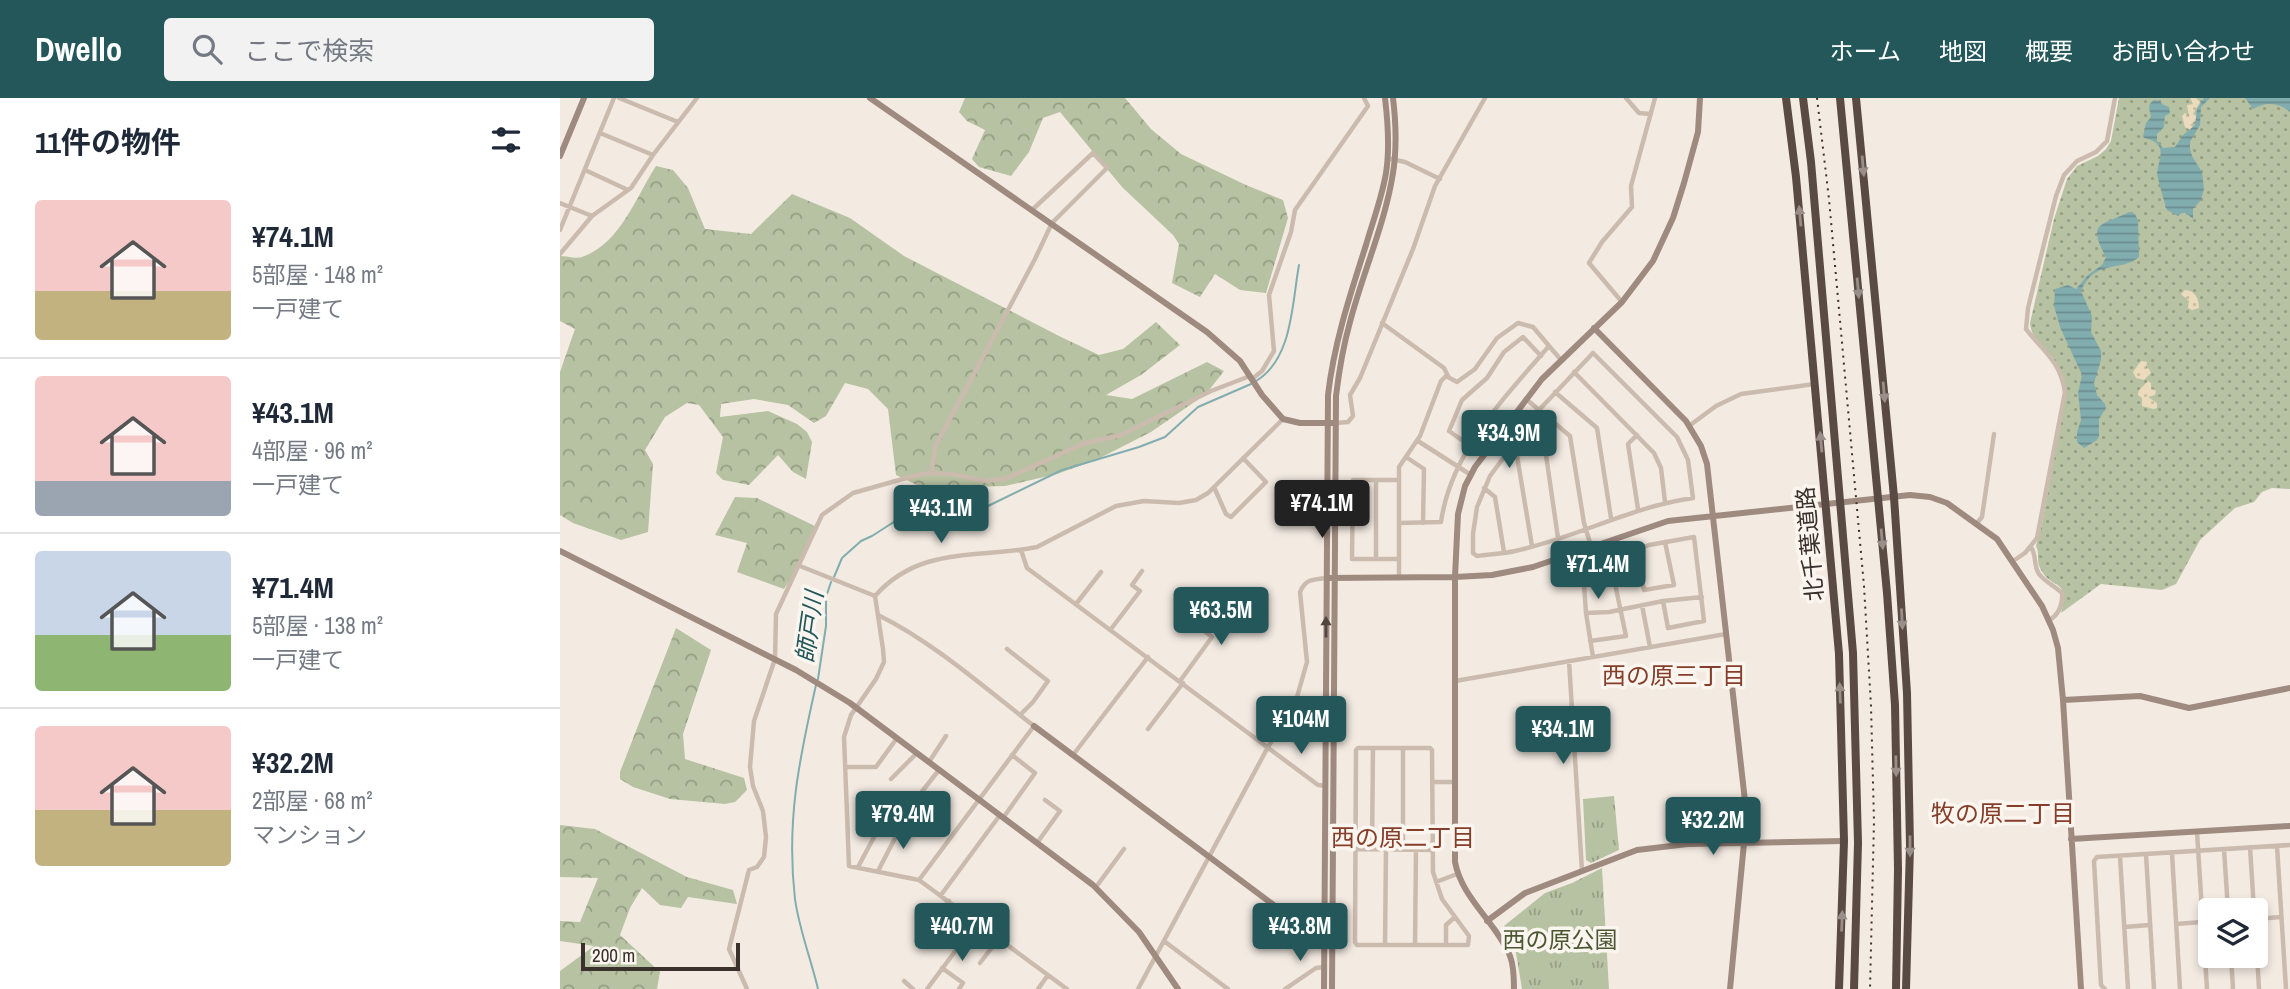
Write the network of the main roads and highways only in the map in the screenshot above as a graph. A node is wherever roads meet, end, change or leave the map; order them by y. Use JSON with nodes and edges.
{"nodes":[{"id":1,"x":1786,"y":98,"type":"edge"},
{"id":2,"x":1803,"y":98,"type":"edge"},
{"id":3,"x":1840,"y":98,"type":"edge"},
{"id":4,"x":1856,"y":98,"type":"edge"},
{"id":5,"x":1839,"y":989,"type":"edge"},
{"id":6,"x":1854,"y":989,"type":"edge"},
{"id":7,"x":1896,"y":989,"type":"edge"},
{"id":8,"x":1906,"y":989,"type":"edge"}],
"edges":[{"from":5,"to":1,"type":"highway","name":"北千葉道路","one_way":true},
{"from":2,"to":6,"type":"highway","name":"北千葉道路"},
{"from":3,"to":7,"type":"highway","one_way":true},
{"from":4,"to":8,"type":"highway","one_way":true}]}
